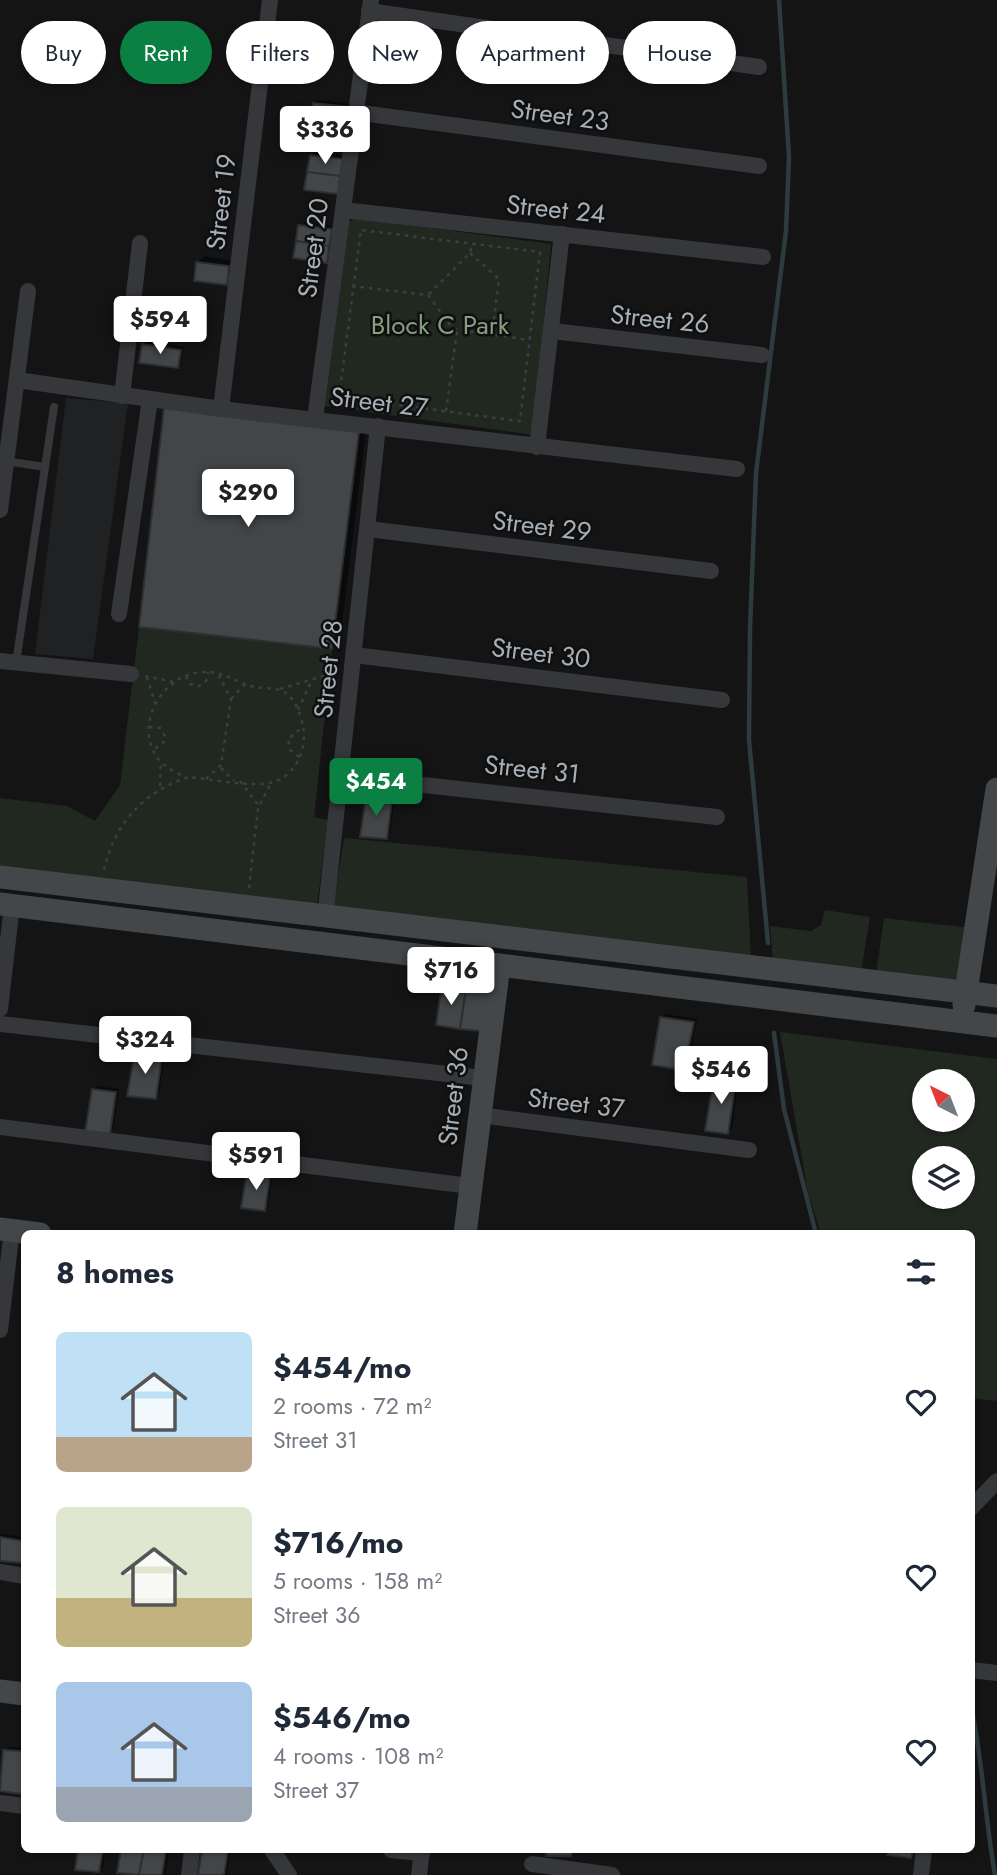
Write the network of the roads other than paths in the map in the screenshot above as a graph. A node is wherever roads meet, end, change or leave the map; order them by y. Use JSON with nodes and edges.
{"nodes":[{"id":1,"x":270,"y":0,"type":"edge"},
{"id":2,"x":370,"y":5,"type":"edge"},
{"id":3,"x":759,"y":67,"type":"dead end"},
{"id":4,"x":354,"y":112,"type":"junction"},
{"id":5,"x":760,"y":166,"type":"dead end"},
{"id":6,"x":343,"y":209,"type":"junction"},
{"id":7,"x":562,"y":234,"type":"junction"},
{"id":8,"x":140,"y":243,"type":"dead end"},
{"id":9,"x":763,"y":257,"type":"dead end"},
{"id":10,"x":28,"y":291,"type":"dead end"},
{"id":11,"x":551,"y":337,"type":"junction"},
{"id":12,"x":762,"y":355,"type":"dead end"},
{"id":13,"x":17,"y":380,"type":"junction"},
{"id":14,"x":122,"y":396,"type":"junction"},
{"id":15,"x":150,"y":399,"type":"junction"},
{"id":16,"x":54,"y":407,"type":"dead end"},
{"id":17,"x":221,"y":409,"type":"junction"},
{"id":18,"x":315,"y":419,"type":"junction"},
{"id":19,"x":377,"y":426,"type":"junction"},
{"id":20,"x":537,"y":447,"type":"junction"},
{"id":21,"x":5,"y":461,"type":"junction"},
{"id":22,"x":46,"y":467,"type":"junction"},
{"id":23,"x":737,"y":469,"type":"dead end"},
{"id":24,"x":0,"y":510,"type":"edge"},
{"id":25,"x":368,"y":529,"type":"junction"},
{"id":26,"x":711,"y":571,"type":"dead end"},
{"id":27,"x":119,"y":614,"type":"dead end"},
{"id":28,"x":8,"y":662,"type":"edge"},
{"id":29,"x":353,"y":662,"type":"junction"},
{"id":30,"x":139,"y":675,"type":"road end"},
{"id":31,"x":722,"y":700,"type":"dead end"},
{"id":32,"x":341,"y":776,"type":"junction"},
{"id":33,"x":997,"y":789,"type":"edge"},
{"id":34,"x":717,"y":817,"type":"dead end"},
{"id":35,"x":0,"y":877,"type":"edge"},
{"id":36,"x":107,"y":891,"type":"junction"},
{"id":37,"x":6,"y":905,"type":"edge"},
{"id":38,"x":108,"y":917,"type":"junction"},
{"id":39,"x":325,"y":918,"type":"junction"},
{"id":40,"x":430,"y":930,"type":"junction"},
{"id":41,"x":426,"y":956,"type":"junction"},
{"id":42,"x":499,"y":965,"type":"junction"},
{"id":43,"x":967,"y":993,"type":"junction"},
{"id":44,"x":997,"y":996,"type":"edge"},
{"id":45,"x":0,"y":1009,"type":"edge"},
{"id":46,"x":960,"y":1022,"type":"junction"},
{"id":47,"x":0,"y":1024,"type":"edge"},
{"id":48,"x":997,"y":1026,"type":"edge"},
{"id":49,"x":484,"y":1078,"type":"junction"},
{"id":50,"x":479,"y":1115,"type":"junction"},
{"id":51,"x":0,"y":1127,"type":"edge"},
{"id":52,"x":749,"y":1150,"type":"dead end"},
{"id":53,"x":470,"y":1186,"type":"junction"},
{"id":54,"x":6,"y":1230,"type":"edge"},
{"id":55,"x":465,"y":1230,"type":"edge"},
{"id":56,"x":0,"y":1330,"type":"edge"},
{"id":57,"x":997,"y":1481,"type":"edge"},
{"id":58,"x":975,"y":1504,"type":"edge"},
{"id":59,"x":0,"y":1572,"type":"edge"},
{"id":60,"x":21,"y":1576,"type":"edge"},
{"id":61,"x":975,"y":1671,"type":"edge"},
{"id":62,"x":997,"y":1674,"type":"edge"},
{"id":63,"x":0,"y":1691,"type":"edge"},
{"id":64,"x":21,"y":1694,"type":"edge"},
{"id":65,"x":0,"y":1803,"type":"edge"},
{"id":66,"x":21,"y":1806,"type":"edge"},
{"id":67,"x":192,"y":1853,"type":"edge"},
{"id":68,"x":274,"y":1853,"type":"edge"},
{"id":69,"x":422,"y":1853,"type":"edge"},
{"id":70,"x":924,"y":1853,"type":"edge"},
{"id":71,"x":532,"y":1863,"type":"edge"},
{"id":72,"x":189,"y":1875,"type":"edge"},
{"id":73,"x":289,"y":1875,"type":"edge"},
{"id":74,"x":419,"y":1875,"type":"edge"},
{"id":75,"x":612,"y":1875,"type":"edge"},
{"id":76,"x":921,"y":1875,"type":"edge"}],
"edges":[{"from":1,"to":17,"type":"street","name":"Street 19"},
{"from":2,"to":3,"type":"street"},
{"from":2,"to":4,"type":"street","name":"Street 20"},
{"from":4,"to":5,"type":"street","name":"Street 23"},
{"from":4,"to":6,"type":"street","name":"Street 20"},
{"from":6,"to":7,"type":"street","name":"Street 24"},
{"from":6,"to":18,"type":"street","name":"Street 20"},
{"from":7,"to":9,"type":"street","name":"Street 24"},
{"from":7,"to":11,"type":"street"},
{"from":8,"to":14,"type":"street"},
{"from":10,"to":13,"type":"street"},
{"from":11,"to":12,"type":"street","name":"Street 26"},
{"from":11,"to":20,"type":"street"},
{"from":13,"to":14,"type":"street","name":"Street 27"},
{"from":13,"to":21,"type":"street"},
{"from":14,"to":15,"type":"street","name":"Street 27"},
{"from":15,"to":17,"type":"street","name":"Street 27"},
{"from":15,"to":27,"type":"street"},
{"from":16,"to":22,"type":"lane"},
{"from":17,"to":18,"type":"street","name":"Street 27"},
{"from":18,"to":19,"type":"street","name":"Street 27"},
{"from":19,"to":20,"type":"street","name":"Street 27"},
{"from":19,"to":25,"type":"street","name":"Street 28"},
{"from":20,"to":23,"type":"street","name":"Street 27"},
{"from":21,"to":22,"type":"lane"},
{"from":21,"to":24,"type":"street"},
{"from":22,"to":28,"type":"lane"},
{"from":25,"to":26,"type":"street","name":"Street 29"},
{"from":25,"to":29,"type":"street","name":"Street 28"},
{"from":28,"to":30,"type":"street"},
{"from":29,"to":31,"type":"street","name":"Street 30"},
{"from":29,"to":32,"type":"street","name":"Street 28"},
{"from":32,"to":34,"type":"street","name":"Street 31"},
{"from":32,"to":39,"type":"street","name":"Street 28"},
{"from":33,"to":43,"type":"street"},
{"from":35,"to":36,"type":"street"},
{"from":36,"to":38,"type":"street"},
{"from":36,"to":39,"type":"street"},
{"from":37,"to":38,"type":"street"},
{"from":37,"to":45,"type":"street"},
{"from":38,"to":41,"type":"street"},
{"from":39,"to":40,"type":"street"},
{"from":40,"to":41,"type":"street"},
{"from":40,"to":43,"type":"street"},
{"from":41,"to":42,"type":"street"},
{"from":42,"to":46,"type":"street"},
{"from":42,"to":49,"type":"street","name":"Street 36"},
{"from":43,"to":44,"type":"street"},
{"from":43,"to":46,"type":"street"},
{"from":46,"to":48,"type":"street"},
{"from":47,"to":49,"type":"street"},
{"from":49,"to":50,"type":"street","name":"Street 36"},
{"from":50,"to":52,"type":"street","name":"Street 37"},
{"from":50,"to":53,"type":"street","name":"Street 36"},
{"from":51,"to":53,"type":"street"},
{"from":53,"to":55,"type":"street","name":"Street 36"},
{"from":54,"to":56,"type":"street"},
{"from":57,"to":58,"type":"street"},
{"from":59,"to":60,"type":"street"},
{"from":61,"to":62,"type":"street"},
{"from":63,"to":64,"type":"street"},
{"from":65,"to":66,"type":"street"},
{"from":67,"to":72,"type":"street"},
{"from":68,"to":73,"type":"street"},
{"from":69,"to":74,"type":"street"},
{"from":70,"to":76,"type":"street"},
{"from":71,"to":75,"type":"street"}]}
